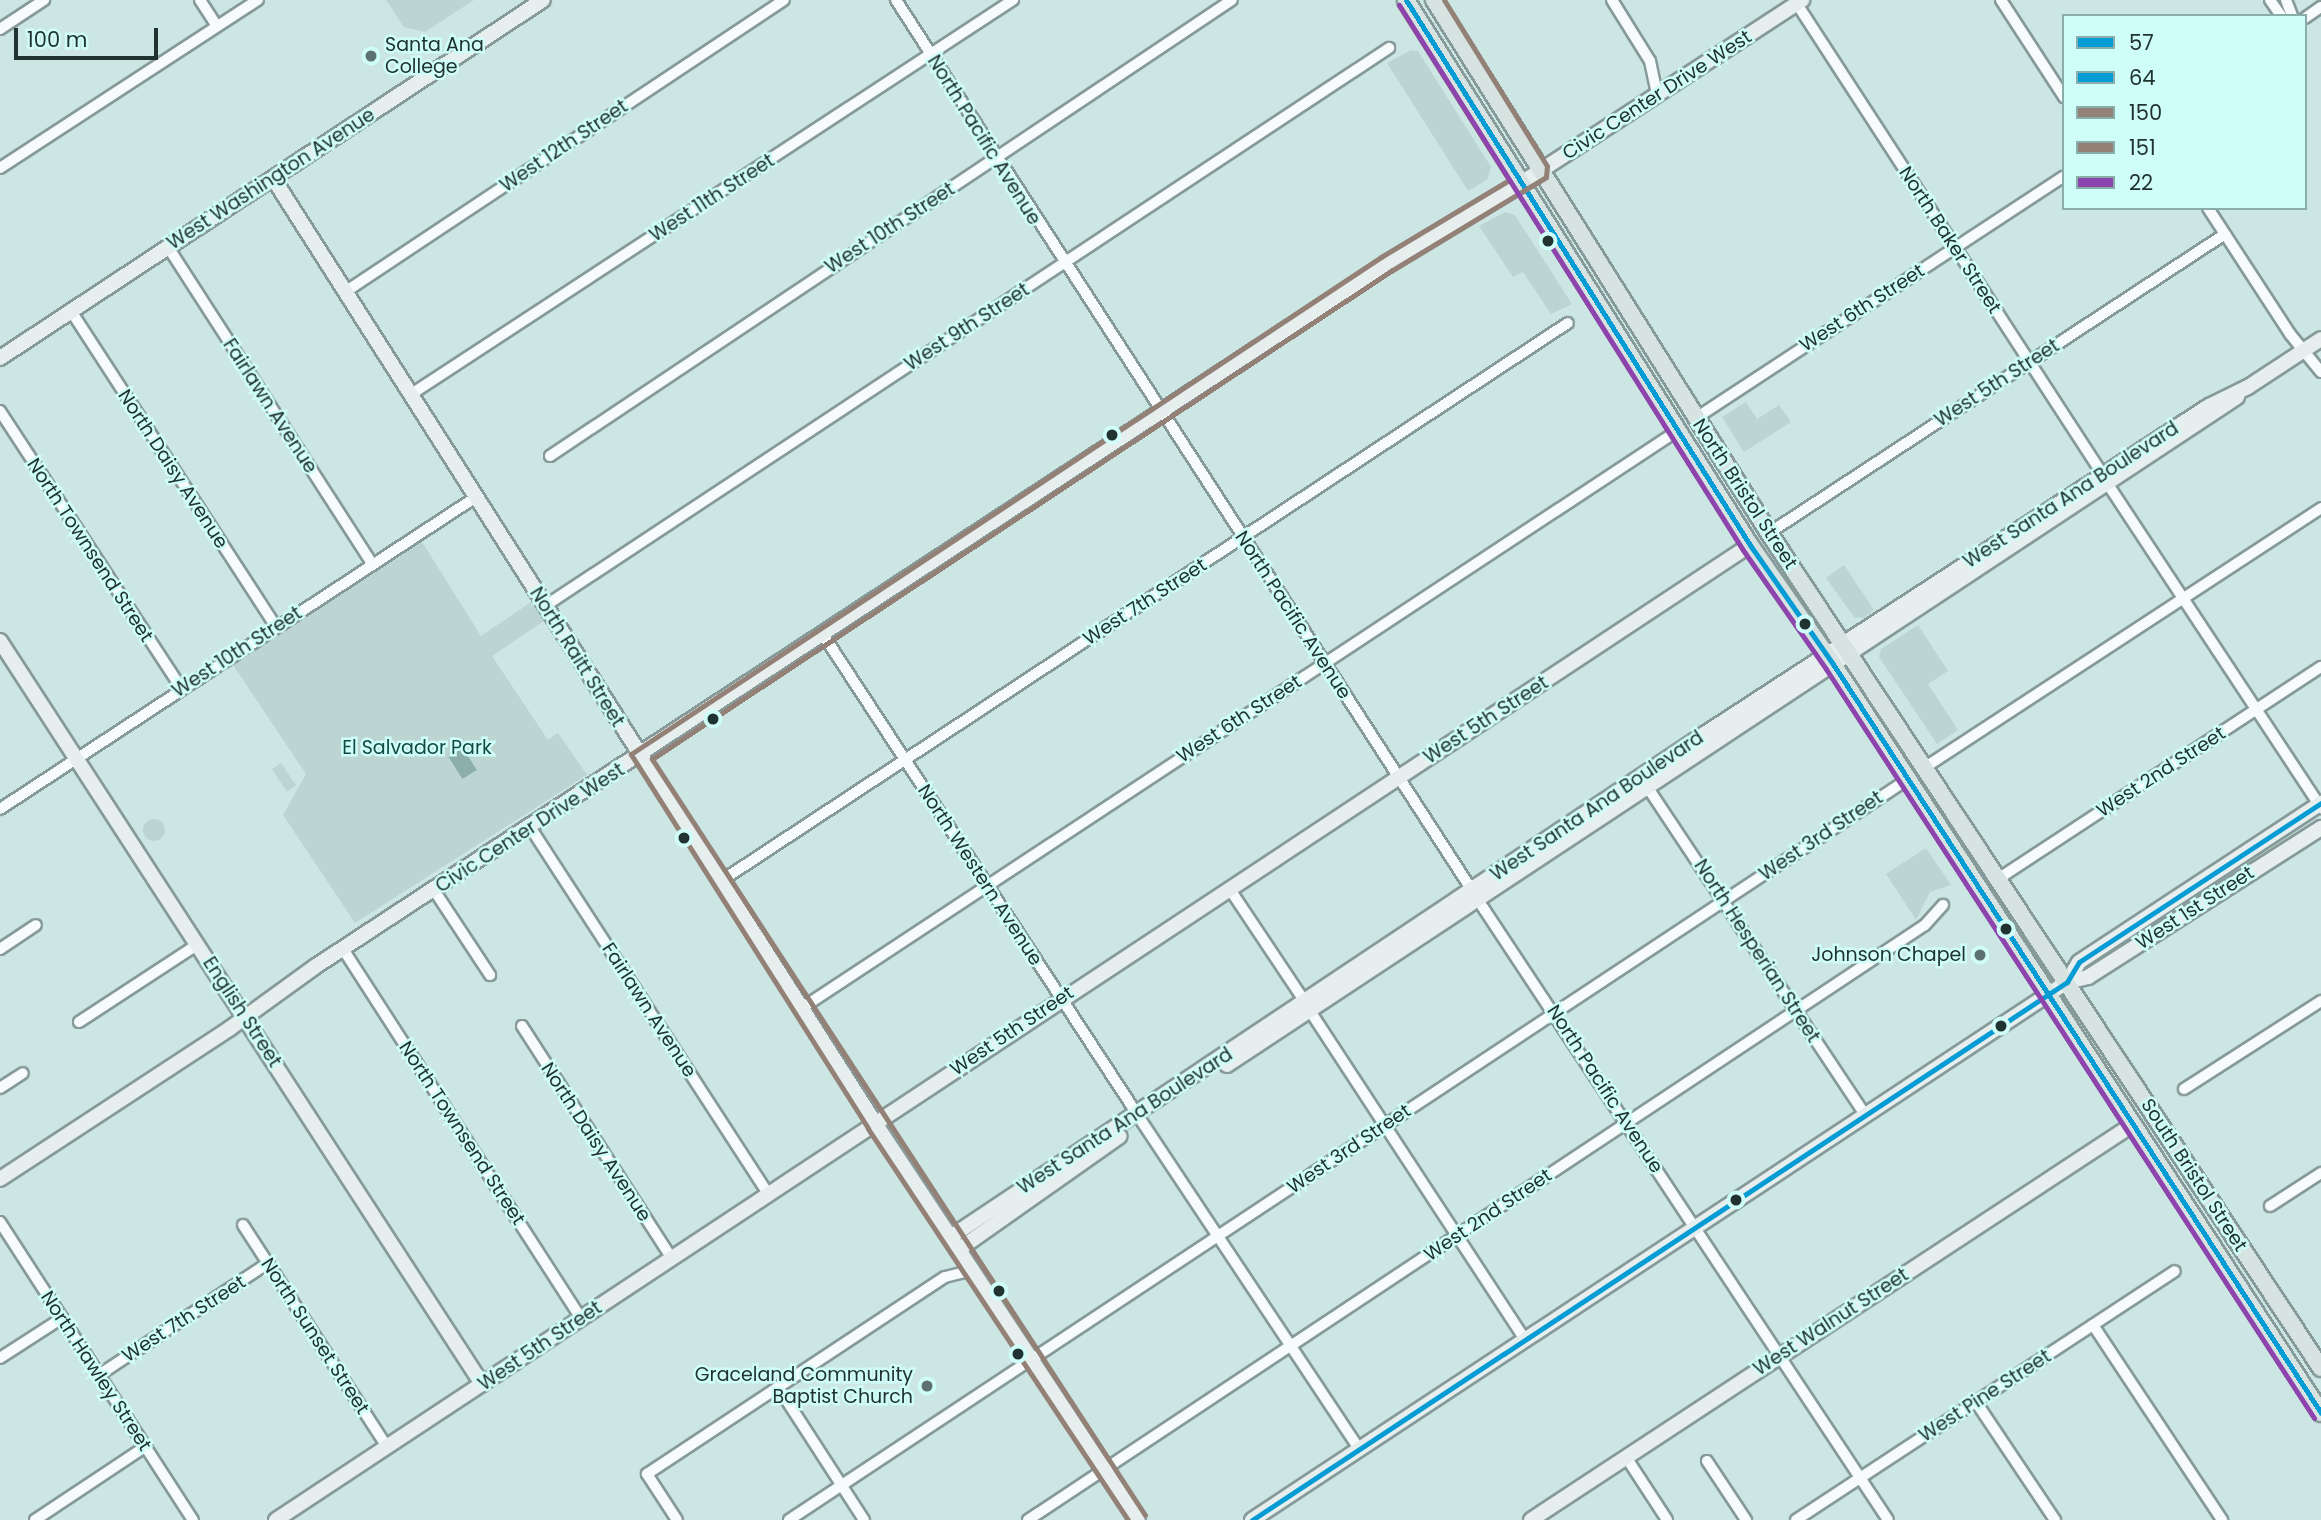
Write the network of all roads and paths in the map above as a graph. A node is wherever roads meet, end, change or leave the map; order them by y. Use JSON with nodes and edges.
{"nodes":[{"id":1,"x":44,"y":0,"type":"edge"},
{"id":2,"x":200,"y":0,"type":"edge"},
{"id":3,"x":258,"y":0,"type":"edge"},
{"id":4,"x":543,"y":0,"type":"edge"},
{"id":5,"x":784,"y":0,"type":"edge"},
{"id":6,"x":896,"y":0,"type":"edge"},
{"id":7,"x":1013,"y":0,"type":"edge"},
{"id":8,"x":1232,"y":0,"type":"edge"},
{"id":9,"x":1406,"y":0,"type":"edge"},
{"id":10,"x":1434,"y":0,"type":"edge"},
{"id":11,"x":1612,"y":0,"type":"edge"},
{"id":12,"x":2001,"y":0,"type":"edge"},
{"id":13,"x":1799,"y":2,"type":"edge"},
{"id":14,"x":217,"y":26,"type":"junction"},
{"id":15,"x":0,"y":29,"type":"edge"},
{"id":16,"x":1390,"y":48,"type":"dead end"},
{"id":17,"x":930,"y":55,"type":"junction"},
{"id":18,"x":2062,"y":94,"type":"edge"},
{"id":19,"x":1657,"y":95,"type":"junction"},
{"id":20,"x":995,"y":158,"type":"junction"},
{"id":21,"x":0,"y":168,"type":"edge"},
{"id":22,"x":1540,"y":171,"type":"junction"},
{"id":23,"x":2062,"y":177,"type":"edge"},
{"id":24,"x":273,"y":178,"type":"junction"},
{"id":25,"x":1521,"y":183,"type":"junction"},
{"id":26,"x":2209,"y":210,"type":"edge"},
{"id":27,"x":2225,"y":234,"type":"junction"},
{"id":28,"x":168,"y":247,"type":"junction"},
{"id":29,"x":1955,"y":247,"type":"junction"},
{"id":30,"x":1063,"y":263,"type":"junction"},
{"id":31,"x":345,"y":292,"type":"junction"},
{"id":32,"x":71,"y":311,"type":"junction"},
{"id":33,"x":1568,"y":323,"type":"dead end"},
{"id":34,"x":2321,"y":339,"type":"edge"},
{"id":35,"x":2304,"y":351,"type":"junction"},
{"id":36,"x":0,"y":358,"type":"edge"},
{"id":37,"x":2028,"y":363,"type":"junction"},
{"id":38,"x":2321,"y":372,"type":"edge"},
{"id":39,"x":410,"y":395,"type":"junction"},
{"id":40,"x":0,"y":411,"type":"edge"},
{"id":41,"x":1161,"y":414,"type":"junction"},
{"id":42,"x":1696,"y":418,"type":"junction"},
{"id":43,"x":1677,"y":431,"type":"junction"},
{"id":44,"x":550,"y":456,"type":"dead end"},
{"id":45,"x":2106,"y":480,"type":"junction"},
{"id":46,"x":476,"y":497,"type":"junction"},
{"id":47,"x":2321,"y":508,"type":"edge"},
{"id":48,"x":1769,"y":533,"type":"junction"},
{"id":49,"x":1242,"y":538,"type":"junction"},
{"id":50,"x":1750,"y":545,"type":"junction"},
{"id":51,"x":372,"y":564,"type":"junction"},
{"id":52,"x":2182,"y":598,"type":"junction"},
{"id":53,"x":545,"y":606,"type":"junction"},
{"id":54,"x":276,"y":627,"type":"junction"},
{"id":55,"x":824,"y":635,"type":"junction"},
{"id":56,"x":0,"y":641,"type":"edge"},
{"id":57,"x":1848,"y":649,"type":"junction"},
{"id":58,"x":5,"y":658,"type":"edge"},
{"id":59,"x":1830,"y":660,"type":"junction"},
{"id":60,"x":1325,"y":663,"type":"junction"},
{"id":61,"x":2321,"y":667,"type":"edge"},
{"id":62,"x":181,"y":688,"type":"junction"},
{"id":63,"x":2257,"y":709,"type":"junction"},
{"id":64,"x":640,"y":756,"type":"junction"},
{"id":65,"x":76,"y":757,"type":"junction"},
{"id":66,"x":905,"y":761,"type":"junction"},
{"id":67,"x":1927,"y":766,"type":"junction"},
{"id":68,"x":1400,"y":777,"type":"junction"},
{"id":69,"x":1908,"y":779,"type":"junction"},
{"id":70,"x":1648,"y":788,"type":"junction"},
{"id":71,"x":2320,"y":805,"type":"edge"},
{"id":72,"x":0,"y":809,"type":"edge"},
{"id":73,"x":530,"y":827,"type":"junction"},
{"id":74,"x":2321,"y":828,"type":"edge"},
{"id":75,"x":2001,"y":877,"type":"junction"},
{"id":76,"x":721,"y":881,"type":"junction"},
{"id":77,"x":988,"y":885,"type":"junction"},
{"id":78,"x":1229,"y":888,"type":"junction"},
{"id":79,"x":434,"y":890,"type":"junction"},
{"id":80,"x":1475,"y":895,"type":"junction"},
{"id":81,"x":1724,"y":901,"type":"junction"},
{"id":82,"x":1943,"y":905,"type":"dead end"},
{"id":83,"x":36,"y":925,"type":"dead end"},
{"id":84,"x":198,"y":944,"type":"junction"},
{"id":85,"x":343,"y":948,"type":"junction"},
{"id":86,"x":0,"y":950,"type":"edge"},
{"id":87,"x":490,"y":975,"type":"dead end"},
{"id":88,"x":2067,"y":982,"type":"junction"},
{"id":89,"x":2049,"y":994,"type":"junction"},
{"id":90,"x":1061,"y":998,"type":"junction"},
{"id":91,"x":2321,"y":1000,"type":"edge"},
{"id":92,"x":1307,"y":1006,"type":"junction"},
{"id":93,"x":802,"y":1008,"type":"junction"},
{"id":94,"x":1796,"y":1011,"type":"junction"},
{"id":95,"x":1555,"y":1012,"type":"junction"},
{"id":96,"x":245,"y":1017,"type":"junction"},
{"id":97,"x":79,"y":1022,"type":"dead end"},
{"id":98,"x":522,"y":1026,"type":"dead end"},
{"id":99,"x":23,"y":1073,"type":"dead end"},
{"id":100,"x":0,"y":1088,"type":"edge"},
{"id":101,"x":2184,"y":1089,"type":"dead end"},
{"id":102,"x":1865,"y":1115,"type":"junction"},
{"id":103,"x":1139,"y":1118,"type":"junction"},
{"id":104,"x":1628,"y":1122,"type":"junction"},
{"id":105,"x":875,"y":1123,"type":"junction"},
{"id":106,"x":1385,"y":1125,"type":"junction"},
{"id":107,"x":2132,"y":1125,"type":"junction"},
{"id":108,"x":2321,"y":1173,"type":"edge"},
{"id":109,"x":0,"y":1179,"type":"edge"},
{"id":110,"x":768,"y":1193,"type":"junction"},
{"id":111,"x":2270,"y":1206,"type":"dead end"},
{"id":112,"x":0,"y":1223,"type":"edge"},
{"id":113,"x":243,"y":1225,"type":"dead end"},
{"id":114,"x":1696,"y":1227,"type":"junction"},
{"id":115,"x":1219,"y":1236,"type":"junction"},
{"id":116,"x":1457,"y":1236,"type":"junction"},
{"id":117,"x":956,"y":1242,"type":"junction"},
{"id":118,"x":670,"y":1257,"type":"junction"},
{"id":119,"x":268,"y":1263,"type":"junction"},
{"id":120,"x":974,"y":1270,"type":"junction"},
{"id":121,"x":2175,"y":1271,"type":"dead end"},
{"id":122,"x":62,"y":1318,"type":"junction"},
{"id":123,"x":581,"y":1318,"type":"junction"},
{"id":124,"x":2093,"y":1325,"type":"junction"},
{"id":125,"x":1525,"y":1339,"type":"junction"},
{"id":126,"x":1290,"y":1346,"type":"junction"},
{"id":127,"x":1780,"y":1355,"type":"junction"},
{"id":128,"x":1033,"y":1358,"type":"junction"},
{"id":129,"x":0,"y":1359,"type":"edge"},
{"id":130,"x":2321,"y":1368,"type":"edge"},
{"id":131,"x":99,"y":1375,"type":"junction"},
{"id":132,"x":482,"y":1384,"type":"junction"},
{"id":133,"x":778,"y":1387,"type":"junction"},
{"id":134,"x":1976,"y":1402,"type":"junction"},
{"id":135,"x":2321,"y":1413,"type":"edge"},
{"id":136,"x":145,"y":1447,"type":"junction"},
{"id":137,"x":387,"y":1447,"type":"junction"},
{"id":138,"x":1359,"y":1449,"type":"junction"},
{"id":139,"x":1626,"y":1457,"type":"junction"},
{"id":140,"x":1707,"y":1461,"type":"dead end"},
{"id":141,"x":1104,"y":1469,"type":"junction"},
{"id":142,"x":1861,"y":1478,"type":"junction"},
{"id":143,"x":842,"y":1486,"type":"junction"},
{"id":144,"x":35,"y":1520,"type":"edge"},
{"id":145,"x":193,"y":1520,"type":"edge"},
{"id":146,"x":276,"y":1520,"type":"edge"},
{"id":147,"x":677,"y":1520,"type":"edge"},
{"id":148,"x":789,"y":1520,"type":"edge"},
{"id":149,"x":864,"y":1520,"type":"edge"},
{"id":150,"x":1028,"y":1520,"type":"edge"},
{"id":151,"x":1138,"y":1520,"type":"edge"},
{"id":152,"x":1252,"y":1520,"type":"edge"},
{"id":153,"x":1531,"y":1520,"type":"edge"},
{"id":154,"x":1667,"y":1520,"type":"edge"},
{"id":155,"x":1746,"y":1520,"type":"edge"},
{"id":156,"x":1796,"y":1520,"type":"edge"},
{"id":157,"x":1888,"y":1520,"type":"edge"},
{"id":158,"x":2055,"y":1520,"type":"edge"},
{"id":159,"x":2222,"y":1520,"type":"edge"}],
"edges":[{"from":1,"to":15,"type":"street"},
{"from":2,"to":14,"type":"street"},
{"from":3,"to":14,"type":"street"},
{"from":4,"to":24,"type":"main road","name":"West Washington Avenue"},
{"from":5,"to":31,"type":"street","name":"West 12th Street"},
{"from":6,"to":17,"type":"street","name":"North Pacific Avenue"},
{"from":7,"to":17,"type":"street","name":"West 11th Street"},
{"from":8,"to":20,"type":"street","name":"West 10th Street"},
{"from":9,"to":25,"type":"main road","name":"North Bristol Street"},
{"from":10,"to":22,"type":"main road","name":"North Bristol Street"},
{"from":11,"to":19,"type":"street"},
{"from":12,"to":18,"type":"street"},
{"from":13,"to":19,"type":"main road","name":"Civic Center Drive West"},
{"from":13,"to":29,"type":"street","name":"North Baker Street"},
{"from":14,"to":21,"type":"street"},
{"from":16,"to":30,"type":"street","name":"West 9th Street"},
{"from":17,"to":20,"type":"street","name":"North Pacific Avenue"},
{"from":17,"to":39,"type":"street","name":"West 11th Street"},
{"from":19,"to":22,"type":"main road","name":"Civic Center Drive West"},
{"from":20,"to":30,"type":"street","name":"North Pacific Avenue"},
{"from":20,"to":44,"type":"street","name":"West 10th Street"},
{"from":22,"to":25,"type":"main road","name":"Civic Center Drive West"},
{"from":22,"to":42,"type":"main road","name":"North Bristol Street"},
{"from":23,"to":29,"type":"street","name":"West 6th Street"},
{"from":24,"to":28,"type":"main road","name":"West Washington Avenue"},
{"from":24,"to":31,"type":"main road","name":"North Raitt Street"},
{"from":25,"to":41,"type":"main road","name":"Civic Center Drive West"},
{"from":25,"to":43,"type":"main road","name":"North Bristol Street"},
{"from":26,"to":27,"type":"street"},
{"from":27,"to":35,"type":"street"},
{"from":27,"to":37,"type":"street","name":"West 5th Street"},
{"from":28,"to":32,"type":"main road","name":"West Washington Avenue"},
{"from":28,"to":51,"type":"street","name":"Fairlawn Avenue"},
{"from":29,"to":37,"type":"street","name":"North Baker Street"},
{"from":29,"to":42,"type":"street","name":"West 6th Street"},
{"from":30,"to":41,"type":"street","name":"North Pacific Avenue"},
{"from":30,"to":53,"type":"street","name":"West 9th Street"},
{"from":31,"to":39,"type":"main road","name":"North Raitt Street"},
{"from":32,"to":36,"type":"main road","name":"West Washington Avenue"},
{"from":32,"to":54,"type":"street","name":"North Daisy Avenue"},
{"from":33,"to":49,"type":"street","name":"West 7th Street"},
{"from":34,"to":35,"type":"main road","name":"West Santa Ana Boulevard"},
{"from":35,"to":38,"type":"street"},
{"from":35,"to":45,"type":"main road","name":"West Santa Ana Boulevard"},
{"from":37,"to":45,"type":"street","name":"North Baker Street"},
{"from":37,"to":48,"type":"street","name":"West 5th Street"},
{"from":39,"to":46,"type":"main road","name":"North Raitt Street"},
{"from":40,"to":62,"type":"street","name":"North Townsend Street"},
{"from":41,"to":49,"type":"street","name":"North Pacific Avenue"},
{"from":41,"to":55,"type":"main road","name":"Civic Center Drive West"},
{"from":42,"to":48,"type":"main road","name":"North Bristol Street"},
{"from":43,"to":50,"type":"main road","name":"North Bristol Street"},
{"from":43,"to":60,"type":"street","name":"West 6th Street"},
{"from":45,"to":52,"type":"street","name":"North Baker Street"},
{"from":45,"to":57,"type":"main road","name":"West Santa Ana Boulevard"},
{"from":46,"to":51,"type":"street","name":"West 10th Street"},
{"from":46,"to":53,"type":"main road","name":"North Raitt Street"},
{"from":47,"to":52,"type":"street"},
{"from":48,"to":57,"type":"main road","name":"North Bristol Street"},
{"from":49,"to":60,"type":"street","name":"North Pacific Avenue"},
{"from":49,"to":66,"type":"street","name":"West 7th Street"},
{"from":50,"to":59,"type":"main road","name":"North Bristol Street"},
{"from":50,"to":68,"type":"main road","name":"West 5th Street"},
{"from":51,"to":54,"type":"street","name":"West 10th Street"},
{"from":52,"to":63,"type":"street","name":"North Baker Street"},
{"from":52,"to":67,"type":"street"},
{"from":53,"to":64,"type":"main road","name":"North Raitt Street"},
{"from":54,"to":62,"type":"street","name":"West 10th Street"},
{"from":55,"to":64,"type":"main road","name":"Civic Center Drive West"},
{"from":55,"to":66,"type":"street","name":"North Western Avenue"},
{"from":56,"to":58,"type":"main road","name":"English Street"},
{"from":57,"to":59,"type":"main road","name":"West Santa Ana Boulevard"},
{"from":57,"to":67,"type":"main road","name":"North Bristol Street"},
{"from":58,"to":65,"type":"main road","name":"English Street"},
{"from":59,"to":69,"type":"main road","name":"North Bristol Street"},
{"from":59,"to":70,"type":"main road","name":"West Santa Ana Boulevard"},
{"from":59,"to":80,"type":"main road","name":"West Santa Ana Boulevard"},
{"from":60,"to":68,"type":"street","name":"North Pacific Avenue"},
{"from":60,"to":77,"type":"street","name":"West 6th Street"},
{"from":61,"to":63,"type":"street","name":"West 2nd Street"},
{"from":62,"to":65,"type":"street","name":"West 10th Street"},
{"from":63,"to":71,"type":"street","name":"North Baker Street"},
{"from":63,"to":75,"type":"street","name":"West 2nd Street"},
{"from":64,"to":73,"type":"main road","name":"Civic Center Drive West"},
{"from":64,"to":76,"type":"main road","name":"North Raitt Street"},
{"from":65,"to":72,"type":"street","name":"West 10th Street"},
{"from":65,"to":84,"type":"main road","name":"English Street"},
{"from":66,"to":76,"type":"street","name":"West 7th Street"},
{"from":66,"to":77,"type":"street","name":"North Western Avenue"},
{"from":67,"to":75,"type":"main road","name":"North Bristol Street"},
{"from":68,"to":78,"type":"main road","name":"West 5th Street"},
{"from":68,"to":80,"type":"street","name":"North Pacific Avenue"},
{"from":69,"to":81,"type":"street","name":"West 3rd Street"},
{"from":69,"to":89,"type":"main road","name":"North Bristol Street"},
{"from":70,"to":80,"type":"main road","name":"West Santa Ana Boulevard"},
{"from":70,"to":81,"type":"street","name":"North Hesperian Street"},
{"from":71,"to":88,"type":"main road","name":"West 1st Street"},
{"from":73,"to":79,"type":"main road","name":"Civic Center Drive West"},
{"from":73,"to":110,"type":"street","name":"Fairlawn Avenue"},
{"from":74,"to":88,"type":"main road","name":"West 1st Street"},
{"from":75,"to":88,"type":"main road","name":"North Bristol Street"},
{"from":76,"to":93,"type":"main road","name":"North Raitt Street"},
{"from":77,"to":90,"type":"street","name":"North Western Avenue"},
{"from":77,"to":93,"type":"street","name":"West 6th Street"},
{"from":78,"to":90,"type":"main road","name":"West 5th Street"},
{"from":78,"to":92,"type":"street"},
{"from":79,"to":85,"type":"main road","name":"Civic Center Drive West"},
{"from":79,"to":87,"type":"street"},
{"from":80,"to":92,"type":"main road","name":"West Santa Ana Boulevard"},
{"from":80,"to":95,"type":"street","name":"North Pacific Avenue"},
{"from":81,"to":94,"type":"street","name":"North Hesperian Street"},
{"from":81,"to":95,"type":"street","name":"West 3rd Street"},
{"from":82,"to":94,"type":"street","name":"West 2nd Street"},
{"from":83,"to":86,"type":"street"},
{"from":84,"to":96,"type":"main road","name":"English Street"},
{"from":84,"to":97,"type":"street"},
{"from":85,"to":96,"type":"main road","name":"Civic Center Drive West"},
{"from":85,"to":123,"type":"street","name":"North Townsend Street"},
{"from":88,"to":89,"type":"main road","name":"West 1st Street"},
{"from":88,"to":130,"type":"main road","name":"South Bristol Street"},
{"from":89,"to":102,"type":"main road","name":"West 1st Street"},
{"from":89,"to":107,"type":"main road","name":"South Bristol Street"},
{"from":90,"to":103,"type":"street","name":"North Western Avenue"},
{"from":90,"to":105,"type":"main road","name":"West 5th Street"},
{"from":91,"to":101,"type":"street"},
{"from":92,"to":103,"type":"main road","name":"West Santa Ana Boulevard"},
{"from":92,"to":106,"type":"street"},
{"from":93,"to":105,"type":"main road","name":"North Raitt Street"},
{"from":94,"to":102,"type":"street","name":"North Hesperian Street"},
{"from":94,"to":104,"type":"street","name":"West 2nd Street"},
{"from":95,"to":104,"type":"street","name":"North Pacific Avenue"},
{"from":95,"to":106,"type":"street","name":"West 3rd Street"},
{"from":96,"to":109,"type":"main road","name":"Civic Center Drive West"},
{"from":96,"to":132,"type":"main road","name":"English Street"},
{"from":98,"to":118,"type":"street","name":"North Daisy Avenue"},
{"from":99,"to":100,"type":"street"},
{"from":102,"to":114,"type":"main road","name":"West 1st Street"},
{"from":103,"to":115,"type":"street","name":"North Western Avenue"},
{"from":103,"to":117,"type":"main road","name":"West Santa Ana Boulevard"},
{"from":104,"to":114,"type":"street","name":"North Pacific Avenue"},
{"from":104,"to":116,"type":"street","name":"West 2nd Street"},
{"from":105,"to":110,"type":"main road","name":"West 5th Street"},
{"from":105,"to":117,"type":"main road","name":"North Raitt Street"},
{"from":106,"to":115,"type":"street","name":"West 3rd Street"},
{"from":106,"to":116,"type":"street"},
{"from":107,"to":127,"type":"main road","name":"West Walnut Street"},
{"from":107,"to":135,"type":"main road","name":"South Bristol Street"},
{"from":108,"to":111,"type":"street"},
{"from":110,"to":118,"type":"main road","name":"West 5th Street"},
{"from":112,"to":122,"type":"street","name":"North Hawley Street"},
{"from":113,"to":119,"type":"street","name":"North Sunset Street"},
{"from":114,"to":125,"type":"main road","name":"West 1st Street"},
{"from":114,"to":127,"type":"street","name":"North Pacific Avenue"},
{"from":115,"to":126,"type":"street","name":"North Western Avenue"},
{"from":115,"to":128,"type":"street","name":"West 3rd Street"},
{"from":116,"to":125,"type":"street"},
{"from":116,"to":126,"type":"street","name":"West 2nd Street"},
{"from":117,"to":120,"type":"main road","name":"North Raitt Street"},
{"from":118,"to":123,"type":"main road","name":"West 5th Street"},
{"from":119,"to":131,"type":"street","name":"West 7th Street"},
{"from":119,"to":137,"type":"street","name":"North Sunset Street"},
{"from":120,"to":128,"type":"main road","name":"North Raitt Street"},
{"from":120,"to":133,"type":"street"},
{"from":121,"to":124,"type":"street","name":"West Pine Street"},
{"from":122,"to":129,"type":"street"},
{"from":122,"to":131,"type":"street","name":"North Hawley Street"},
{"from":123,"to":132,"type":"main road","name":"West 5th Street"},
{"from":124,"to":134,"type":"street","name":"West Pine Street"},
{"from":124,"to":159,"type":"street"},
{"from":125,"to":138,"type":"main road","name":"West 1st Street"},
{"from":126,"to":138,"type":"street","name":"North Western Avenue"},
{"from":126,"to":141,"type":"street","name":"West 2nd Street"},
{"from":127,"to":139,"type":"main road","name":"West Walnut Street"},
{"from":127,"to":142,"type":"street","name":"North Pacific Avenue"},
{"from":128,"to":141,"type":"main road","name":"North Raitt Street"},
{"from":128,"to":143,"type":"street","name":"West 3rd Street"},
{"from":131,"to":136,"type":"street","name":"North Hawley Street"},
{"from":132,"to":137,"type":"main road","name":"West 5th Street"},
{"from":133,"to":143,"type":"street"},
{"from":133,"to":147,"type":"street"},
{"from":134,"to":142,"type":"street","name":"West Pine Street"},
{"from":134,"to":158,"type":"street"},
{"from":136,"to":144,"type":"street"},
{"from":136,"to":145,"type":"street","name":"North Hawley Street"},
{"from":137,"to":146,"type":"main road","name":"West 5th Street"},
{"from":138,"to":152,"type":"main road","name":"West 1st Street"},
{"from":139,"to":153,"type":"main road","name":"West Walnut Street"},
{"from":139,"to":154,"type":"street"},
{"from":140,"to":155,"type":"street"},
{"from":141,"to":150,"type":"street","name":"West 2nd Street"},
{"from":141,"to":151,"type":"main road","name":"North Raitt Street"},
{"from":142,"to":156,"type":"street","name":"West Pine Street"},
{"from":142,"to":157,"type":"street","name":"North Pacific Avenue"},
{"from":143,"to":148,"type":"street","name":"West 3rd Street"},
{"from":143,"to":149,"type":"street"}]}
